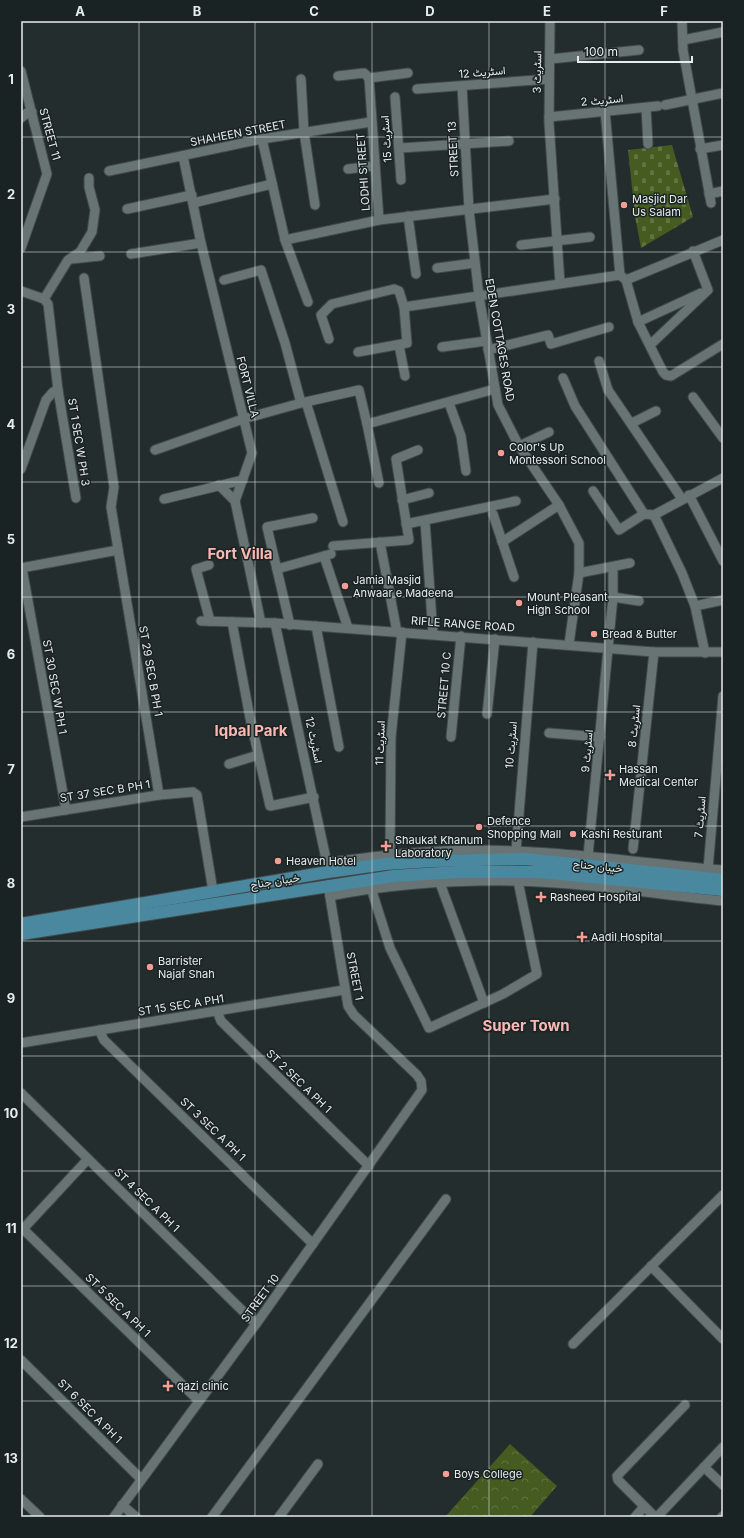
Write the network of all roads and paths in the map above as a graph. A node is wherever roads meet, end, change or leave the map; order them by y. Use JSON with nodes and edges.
{"nodes":[{"id":1,"x":550,"y":21,"type":"edge"},
{"id":2,"x":682,"y":21,"type":"edge"},
{"id":3,"x":723,"y":32,"type":"edge"},
{"id":4,"x":683,"y":40,"type":"junction"},
{"id":5,"x":638,"y":50,"type":"dead end"},
{"id":6,"x":550,"y":59,"type":"junction"},
{"id":7,"x":21,"y":71,"type":"edge"},
{"id":8,"x":408,"y":73,"type":"dead end"},
{"id":9,"x":338,"y":76,"type":"dead end"},
{"id":10,"x":369,"y":78,"type":"junction"},
{"id":11,"x":301,"y":79,"type":"dead end"},
{"id":12,"x":549,"y":79,"type":"junction"},
{"id":13,"x":462,"y":86,"type":"junction"},
{"id":14,"x":418,"y":89,"type":"dead end"},
{"id":15,"x":723,"y":93,"type":"edge"},
{"id":16,"x":395,"y":97,"type":"dead end"},
{"id":17,"x":692,"y":99,"type":"junction"},
{"id":18,"x":646,"y":108,"type":"junction"},
{"id":19,"x":605,"y":111,"type":"junction"},
{"id":20,"x":32,"y":112,"type":"junction"},
{"id":21,"x":21,"y":118,"type":"edge"},
{"id":22,"x":549,"y":120,"type":"junction"},
{"id":23,"x":372,"y":122,"type":"junction"},
{"id":24,"x":304,"y":132,"type":"junction"},
{"id":25,"x":262,"y":139,"type":"junction"},
{"id":26,"x":509,"y":141,"type":"dead end"},
{"id":27,"x":465,"y":144,"type":"junction"},
{"id":28,"x":648,"y":144,"type":"dead end"},
{"id":29,"x":723,"y":145,"type":"edge"},
{"id":30,"x":400,"y":148,"type":"junction"},
{"id":31,"x":700,"y":149,"type":"junction"},
{"id":32,"x":183,"y":156,"type":"junction"},
{"id":33,"x":374,"y":166,"type":"junction"},
{"id":34,"x":348,"y":169,"type":"dead end"},
{"id":35,"x":109,"y":171,"type":"dead end"},
{"id":36,"x":89,"y":178,"type":"dead end"},
{"id":37,"x":401,"y":180,"type":"dead end"},
{"id":38,"x":272,"y":184,"type":"junction"},
{"id":39,"x":723,"y":191,"type":"edge"},
{"id":40,"x":192,"y":199,"type":"junction"},
{"id":41,"x":555,"y":199,"type":"junction"},
{"id":42,"x":315,"y":205,"type":"dead end"},
{"id":43,"x":127,"y":209,"type":"dead end"},
{"id":44,"x":469,"y":210,"type":"junction"},
{"id":45,"x":408,"y":216,"type":"junction"},
{"id":46,"x":379,"y":220,"type":"junction"},
{"id":47,"x":590,"y":237,"type":"dead end"},
{"id":48,"x":285,"y":240,"type":"junction"},
{"id":49,"x":723,"y":240,"type":"edge"},
{"id":50,"x":558,"y":241,"type":"junction"},
{"id":51,"x":201,"y":242,"type":"junction"},
{"id":52,"x":521,"y":245,"type":"dead end"},
{"id":53,"x":21,"y":248,"type":"edge"},
{"id":54,"x":693,"y":251,"type":"junction"},
{"id":55,"x":131,"y":254,"type":"dead end"},
{"id":56,"x":100,"y":256,"type":"dead end"},
{"id":57,"x":68,"y":260,"type":"junction"},
{"id":58,"x":475,"y":263,"type":"junction"},
{"id":59,"x":437,"y":268,"type":"dead end"},
{"id":60,"x":416,"y":274,"type":"dead end"},
{"id":61,"x":623,"y":277,"type":"junction"},
{"id":62,"x":84,"y":278,"type":"dead end"},
{"id":63,"x":224,"y":280,"type":"dead end"},
{"id":64,"x":560,"y":283,"type":"junction"},
{"id":65,"x":708,"y":290,"type":"junction"},
{"id":66,"x":21,"y":291,"type":"edge"},
{"id":67,"x":479,"y":296,"type":"junction"},
{"id":68,"x":44,"y":299,"type":"junction"},
{"id":69,"x":308,"y":302,"type":"dead end"},
{"id":70,"x":404,"y":307,"type":"junction"},
{"id":71,"x":638,"y":322,"type":"junction"},
{"id":72,"x":609,"y":327,"type":"dead end"},
{"id":73,"x":723,"y":338,"type":"edge"},
{"id":74,"x":329,"y":339,"type":"dead end"},
{"id":75,"x":487,"y":345,"type":"junction"},
{"id":76,"x":650,"y":345,"type":"junction"},
{"id":77,"x":399,"y":346,"type":"junction"},
{"id":78,"x":720,"y":346,"type":"edge"},
{"id":79,"x":442,"y":347,"type":"dead end"},
{"id":80,"x":358,"y":352,"type":"dead end"},
{"id":81,"x":599,"y":361,"type":"dead end"},
{"id":82,"x":405,"y":376,"type":"dead end"},
{"id":83,"x":563,"y":378,"type":"dead end"},
{"id":84,"x":495,"y":389,"type":"junction"},
{"id":85,"x":58,"y":390,"type":"junction"},
{"id":86,"x":693,"y":397,"type":"dead end"},
{"id":87,"x":303,"y":402,"type":"junction"},
{"id":88,"x":449,"y":402,"type":"junction"},
{"id":89,"x":656,"y":411,"type":"dead end"},
{"id":90,"x":243,"y":419,"type":"junction"},
{"id":91,"x":632,"y":423,"type":"junction"},
{"id":92,"x":367,"y":424,"type":"junction"},
{"id":93,"x":549,"y":432,"type":"dead end"},
{"id":94,"x":723,"y":438,"type":"edge"},
{"id":95,"x":21,"y":441,"type":"edge"},
{"id":96,"x":30,"y":444,"type":"junction"},
{"id":97,"x":519,"y":446,"type":"junction"},
{"id":98,"x":155,"y":450,"type":"dead end"},
{"id":99,"x":418,"y":450,"type":"dead end"},
{"id":100,"x":21,"y":469,"type":"edge"},
{"id":101,"x":466,"y":471,"type":"dead end"},
{"id":102,"x":723,"y":478,"type":"edge"},
{"id":103,"x":243,"y":480,"type":"junction"},
{"id":104,"x":380,"y":483,"type":"dead end"},
{"id":105,"x":219,"y":485,"type":"junction"},
{"id":106,"x":593,"y":491,"type":"dead end"},
{"id":107,"x":429,"y":493,"type":"dead end"},
{"id":108,"x":686,"y":497,"type":"junction"},
{"id":109,"x":76,"y":498,"type":"dead end"},
{"id":110,"x":164,"y":499,"type":"dead end"},
{"id":111,"x":402,"y":500,"type":"junction"},
{"id":112,"x":235,"y":501,"type":"junction"},
{"id":113,"x":516,"y":501,"type":"dead end"},
{"id":114,"x":559,"y":506,"type":"junction"},
{"id":115,"x":493,"y":514,"type":"dead end"},
{"id":116,"x":644,"y":514,"type":"junction"},
{"id":117,"x":654,"y":515,"type":"junction"},
{"id":118,"x":313,"y":518,"type":"dead end"},
{"id":119,"x":424,"y":521,"type":"junction"},
{"id":120,"x":343,"y":522,"type":"dead end"},
{"id":121,"x":406,"y":524,"type":"junction"},
{"id":122,"x":380,"y":542,"type":"junction"},
{"id":123,"x":502,"y":542,"type":"junction"},
{"id":124,"x":118,"y":550,"type":"junction"},
{"id":125,"x":329,"y":552,"type":"junction"},
{"id":126,"x":723,"y":562,"type":"edge"},
{"id":127,"x":630,"y":563,"type":"dead end"},
{"id":128,"x":209,"y":565,"type":"dead end"},
{"id":129,"x":613,"y":567,"type":"junction"},
{"id":130,"x":21,"y":568,"type":"edge"},
{"id":131,"x":277,"y":569,"type":"junction"},
{"id":132,"x":579,"y":573,"type":"junction"},
{"id":133,"x":514,"y":577,"type":"dead end"},
{"id":134,"x":613,"y":597,"type":"junction"},
{"id":135,"x":723,"y":600,"type":"edge"},
{"id":136,"x":639,"y":601,"type":"dead end"},
{"id":137,"x":695,"y":606,"type":"junction"},
{"id":138,"x":232,"y":622,"type":"junction"},
{"id":139,"x":261,"y":623,"type":"junction"},
{"id":140,"x":276,"y":623,"type":"junction"},
{"id":141,"x":290,"y":625,"type":"junction"},
{"id":142,"x":316,"y":626,"type":"junction"},
{"id":143,"x":348,"y":628,"type":"junction"},
{"id":144,"x":399,"y":632,"type":"junction"},
{"id":145,"x":432,"y":634,"type":"junction"},
{"id":146,"x":461,"y":636,"type":"junction"},
{"id":147,"x":495,"y":639,"type":"junction"},
{"id":148,"x":533,"y":642,"type":"junction"},
{"id":149,"x":569,"y":644,"type":"junction"},
{"id":150,"x":608,"y":648,"type":"junction"},
{"id":151,"x":654,"y":652,"type":"junction"},
{"id":152,"x":723,"y":652,"type":"edge"},
{"id":153,"x":705,"y":653,"type":"junction"},
{"id":154,"x":723,"y":696,"type":"edge"},
{"id":155,"x":487,"y":714,"type":"dead end"},
{"id":156,"x":550,"y":733,"type":"dead end"},
{"id":157,"x":451,"y":737,"type":"dead end"},
{"id":158,"x":600,"y":738,"type":"junction"},
{"id":159,"x":339,"y":747,"type":"dead end"},
{"id":160,"x":258,"y":755,"type":"junction"},
{"id":161,"x":229,"y":764,"type":"dead end"},
{"id":162,"x":160,"y":795,"type":"junction"},
{"id":163,"x":314,"y":796,"type":"junction"},
{"id":164,"x":66,"y":810,"type":"junction"},
{"id":165,"x":21,"y":817,"type":"edge"},
{"id":166,"x":633,"y":849,"type":"dead end"},
{"id":167,"x":516,"y":851,"type":"junction"},
{"id":168,"x":390,"y":855,"type":"junction"},
{"id":169,"x":588,"y":856,"type":"junction"},
{"id":170,"x":328,"y":867,"type":"junction"},
{"id":171,"x":708,"y":869,"type":"junction"},
{"id":172,"x":723,"y":870,"type":"edge"},
{"id":173,"x":723,"y":880,"type":"edge"},
{"id":174,"x":518,"y":881,"type":"junction"},
{"id":175,"x":440,"y":883,"type":"junction"},
{"id":176,"x":371,"y":888,"type":"junction"},
{"id":177,"x":723,"y":890,"type":"edge"},
{"id":178,"x":213,"y":891,"type":"junction"},
{"id":179,"x":329,"y":891,"type":"junction"},
{"id":180,"x":723,"y":900,"type":"edge"},
{"id":181,"x":21,"y":924,"type":"edge"},
{"id":182,"x":21,"y":934,"type":"edge"},
{"id":183,"x":344,"y":990,"type":"junction"},
{"id":184,"x":484,"y":1003,"type":"junction"},
{"id":185,"x":217,"y":1011,"type":"junction"},
{"id":186,"x":99,"y":1030,"type":"junction"},
{"id":187,"x":21,"y":1043,"type":"edge"},
{"id":188,"x":422,"y":1090,"type":"joint"},
{"id":189,"x":21,"y":1093,"type":"edge"},
{"id":190,"x":88,"y":1159,"type":"junction"},
{"id":191,"x":369,"y":1166,"type":"junction"},
{"id":192,"x":723,"y":1195,"type":"edge"},
{"id":193,"x":446,"y":1199,"type":"dead end"},
{"id":194,"x":23,"y":1231,"type":"edge"},
{"id":195,"x":313,"y":1244,"type":"junction"},
{"id":196,"x":651,"y":1266,"type":"junction"},
{"id":197,"x":256,"y":1324,"type":"junction"},
{"id":198,"x":723,"y":1340,"type":"edge"},
{"id":199,"x":573,"y":1344,"type":"dead end"},
{"id":200,"x":21,"y":1360,"type":"edge"},
{"id":201,"x":199,"y":1401,"type":"junction"},
{"id":202,"x":685,"y":1404,"type":"dead end"},
{"id":203,"x":723,"y":1447,"type":"edge"},
{"id":204,"x":318,"y":1464,"type":"dead end"},
{"id":205,"x":704,"y":1467,"type":"junction"},
{"id":206,"x":141,"y":1479,"type":"junction"},
{"id":207,"x":723,"y":1485,"type":"edge"},
{"id":208,"x":21,"y":1499,"type":"edge"},
{"id":209,"x":122,"y":1505,"type":"junction"},
{"id":210,"x":642,"y":1509,"type":"dead end"},
{"id":211,"x":40,"y":1517,"type":"edge"},
{"id":212,"x":114,"y":1517,"type":"edge"},
{"id":213,"x":136,"y":1517,"type":"edge"},
{"id":214,"x":212,"y":1517,"type":"edge"},
{"id":215,"x":279,"y":1517,"type":"edge"},
{"id":216,"x":635,"y":1517,"type":"edge"},
{"id":217,"x":656,"y":1517,"type":"edge"}],
"edges":[{"from":1,"to":6,"type":"street","name":"اسٹریٹ 3"},
{"from":2,"to":4,"type":"street"},
{"from":3,"to":4,"type":"street"},
{"from":4,"to":17,"type":"street"},
{"from":5,"to":6,"type":"street"},
{"from":6,"to":12,"type":"street","name":"اسٹریٹ 3"},
{"from":7,"to":20,"type":"street","name":"STREET 11"},
{"from":8,"to":10,"type":"street"},
{"from":9,"to":10,"type":"street"},
{"from":10,"to":23,"type":"street","name":"LODHI STREET"},
{"from":11,"to":24,"type":"street"},
{"from":12,"to":13,"type":"street","name":"اسٹریٹ 12"},
{"from":12,"to":22,"type":"street","name":"اسٹریٹ 3"},
{"from":13,"to":14,"type":"street","name":"اسٹریٹ 12"},
{"from":13,"to":27,"type":"street","name":"STREET 13"},
{"from":15,"to":17,"type":"street","name":"اسٹریٹ 2"},
{"from":16,"to":30,"type":"street","name":"اسٹریٹ 15"},
{"from":17,"to":18,"type":"street","name":"اسٹریٹ 2"},
{"from":17,"to":31,"type":"street"},
{"from":18,"to":19,"type":"street","name":"اسٹریٹ 2"},
{"from":18,"to":28,"type":"street"},
{"from":19,"to":22,"type":"street","name":"اسٹریٹ 2"},
{"from":19,"to":61,"type":"street"},
{"from":20,"to":21,"type":"street"},
{"from":20,"to":53,"type":"street","name":"STREET 11"},
{"from":22,"to":41,"type":"street","name":"اسٹریٹ 3"},
{"from":23,"to":24,"type":"street","name":"SHAHEEN STREET"},
{"from":23,"to":33,"type":"street","name":"LODHI STREET"},
{"from":24,"to":25,"type":"street","name":"SHAHEEN STREET"},
{"from":24,"to":42,"type":"street"},
{"from":25,"to":32,"type":"street","name":"SHAHEEN STREET"},
{"from":25,"to":38,"type":"street"},
{"from":26,"to":27,"type":"street"},
{"from":27,"to":30,"type":"street"},
{"from":27,"to":44,"type":"street","name":"STREET 13"},
{"from":29,"to":31,"type":"street"},
{"from":30,"to":37,"type":"street","name":"اسٹریٹ 15"},
{"from":31,"to":39,"type":"street"},
{"from":32,"to":35,"type":"street","name":"SHAHEEN STREET"},
{"from":32,"to":40,"type":"street","name":"FORT VILLA"},
{"from":33,"to":34,"type":"street"},
{"from":33,"to":46,"type":"street","name":"LODHI STREET"},
{"from":36,"to":57,"type":"street"},
{"from":38,"to":40,"type":"street"},
{"from":38,"to":48,"type":"street"},
{"from":40,"to":43,"type":"street"},
{"from":40,"to":51,"type":"street","name":"FORT VILLA"},
{"from":41,"to":44,"type":"street"},
{"from":41,"to":50,"type":"street","name":"اسٹریٹ 3"},
{"from":44,"to":45,"type":"street"},
{"from":44,"to":58,"type":"street","name":"EDEN COTTAGES ROAD"},
{"from":45,"to":46,"type":"street"},
{"from":45,"to":60,"type":"street"},
{"from":46,"to":48,"type":"street"},
{"from":47,"to":50,"type":"street"},
{"from":48,"to":69,"type":"street"},
{"from":49,"to":54,"type":"street"},
{"from":50,"to":52,"type":"street"},
{"from":50,"to":64,"type":"street","name":"اسٹریٹ 3"},
{"from":51,"to":55,"type":"street"},
{"from":51,"to":90,"type":"street","name":"FORT VILLA"},
{"from":54,"to":61,"type":"street"},
{"from":54,"to":65,"type":"street"},
{"from":56,"to":57,"type":"street"},
{"from":57,"to":68,"type":"street"},
{"from":58,"to":59,"type":"street"},
{"from":58,"to":67,"type":"street","name":"EDEN COTTAGES ROAD"},
{"from":61,"to":64,"type":"street"},
{"from":61,"to":71,"type":"street"},
{"from":62,"to":124,"type":"street","name":"ST 29 SEC B PH 1"},
{"from":63,"to":87,"type":"street"},
{"from":64,"to":67,"type":"street"},
{"from":65,"to":71,"type":"street"},
{"from":65,"to":76,"type":"street"},
{"from":66,"to":68,"type":"street"},
{"from":67,"to":70,"type":"street"},
{"from":67,"to":75,"type":"street","name":"EDEN COTTAGES ROAD"},
{"from":68,"to":85,"type":"street","name":"ST 1 SEC W PH 3"},
{"from":70,"to":74,"type":"street"},
{"from":70,"to":77,"type":"street"},
{"from":71,"to":76,"type":"street"},
{"from":72,"to":75,"type":"street"},
{"from":73,"to":78,"type":"street"},
{"from":75,"to":79,"type":"street"},
{"from":75,"to":84,"type":"street","name":"EDEN COTTAGES ROAD"},
{"from":76,"to":78,"type":"street"},
{"from":77,"to":80,"type":"street"},
{"from":77,"to":82,"type":"street"},
{"from":81,"to":91,"type":"street"},
{"from":83,"to":116,"type":"street"},
{"from":84,"to":88,"type":"street"},
{"from":84,"to":97,"type":"street","name":"EDEN COTTAGES ROAD"},
{"from":85,"to":96,"type":"street"},
{"from":85,"to":109,"type":"street","name":"ST 1 SEC W PH 3"},
{"from":86,"to":94,"type":"street"},
{"from":87,"to":90,"type":"street"},
{"from":87,"to":92,"type":"street"},
{"from":87,"to":120,"type":"street"},
{"from":88,"to":92,"type":"street"},
{"from":88,"to":101,"type":"street"},
{"from":89,"to":91,"type":"street"},
{"from":90,"to":98,"type":"street"},
{"from":90,"to":103,"type":"street","name":"FORT VILLA"},
{"from":91,"to":108,"type":"street"},
{"from":92,"to":104,"type":"street"},
{"from":93,"to":97,"type":"street"},
{"from":95,"to":96,"type":"street"},
{"from":96,"to":100,"type":"street"},
{"from":97,"to":114,"type":"street","name":"EDEN COTTAGES ROAD"},
{"from":99,"to":111,"type":"street"},
{"from":102,"to":108,"type":"street"},
{"from":103,"to":105,"type":"street"},
{"from":103,"to":112,"type":"street","name":"FORT VILLA"},
{"from":105,"to":110,"type":"street"},
{"from":105,"to":112,"type":"street"},
{"from":106,"to":116,"type":"street"},
{"from":107,"to":111,"type":"street"},
{"from":108,"to":117,"type":"street"},
{"from":108,"to":126,"type":"street"},
{"from":111,"to":121,"type":"street"},
{"from":112,"to":139,"type":"street"},
{"from":113,"to":119,"type":"street"},
{"from":114,"to":123,"type":"street"},
{"from":114,"to":132,"type":"street","name":"EDEN COTTAGES ROAD"},
{"from":115,"to":123,"type":"street"},
{"from":116,"to":117,"type":"street"},
{"from":117,"to":137,"type":"street"},
{"from":118,"to":131,"type":"street"},
{"from":119,"to":121,"type":"street"},
{"from":119,"to":145,"type":"street"},
{"from":121,"to":122,"type":"street"},
{"from":122,"to":125,"type":"street"},
{"from":122,"to":144,"type":"street","name":"اسٹریٹ 11"},
{"from":123,"to":133,"type":"street"},
{"from":124,"to":130,"type":"street"},
{"from":124,"to":162,"type":"street","name":"ST 29 SEC B PH 1"},
{"from":125,"to":131,"type":"street"},
{"from":125,"to":143,"type":"street"},
{"from":127,"to":129,"type":"street"},
{"from":128,"to":138,"type":"street","name":"RIFLE RANGE ROAD"},
{"from":129,"to":132,"type":"street"},
{"from":129,"to":134,"type":"street","name":"اسٹریٹ 9"},
{"from":130,"to":164,"type":"street","name":"ST 30 SEC W PH 1"},
{"from":131,"to":141,"type":"street"},
{"from":132,"to":149,"type":"street","name":"EDEN COTTAGES ROAD"},
{"from":134,"to":136,"type":"street"},
{"from":134,"to":150,"type":"street","name":"اسٹریٹ 9"},
{"from":135,"to":137,"type":"street"},
{"from":137,"to":153,"type":"street"},
{"from":138,"to":139,"type":"street","name":"RIFLE RANGE ROAD"},
{"from":138,"to":160,"type":"street"},
{"from":139,"to":140,"type":"street","name":"RIFLE RANGE ROAD"},
{"from":140,"to":141,"type":"street","name":"RIFLE RANGE ROAD"},
{"from":140,"to":163,"type":"street","name":"اسٹریٹ 12"},
{"from":141,"to":142,"type":"street","name":"RIFLE RANGE ROAD"},
{"from":142,"to":143,"type":"street","name":"RIFLE RANGE ROAD"},
{"from":142,"to":159,"type":"street"},
{"from":143,"to":144,"type":"street","name":"RIFLE RANGE ROAD"},
{"from":144,"to":145,"type":"street","name":"RIFLE RANGE ROAD"},
{"from":144,"to":168,"type":"street","name":"اسٹریٹ 11"},
{"from":145,"to":146,"type":"street","name":"RIFLE RANGE ROAD"},
{"from":146,"to":147,"type":"street","name":"RIFLE RANGE ROAD"},
{"from":146,"to":157,"type":"street","name":"STREET 10 C"},
{"from":147,"to":148,"type":"street","name":"RIFLE RANGE ROAD"},
{"from":147,"to":155,"type":"street"},
{"from":148,"to":149,"type":"street","name":"RIFLE RANGE ROAD"},
{"from":148,"to":167,"type":"street","name":"اسٹریٹ 10"},
{"from":149,"to":150,"type":"street","name":"RIFLE RANGE ROAD"},
{"from":150,"to":151,"type":"street","name":"RIFLE RANGE ROAD"},
{"from":150,"to":158,"type":"street","name":"اسٹریٹ 9"},
{"from":151,"to":153,"type":"street","name":"RIFLE RANGE ROAD"},
{"from":151,"to":166,"type":"street","name":"اسٹریٹ 8"},
{"from":152,"to":153,"type":"street","name":"RIFLE RANGE ROAD"},
{"from":154,"to":171,"type":"street","name":"اسٹریٹ 7"},
{"from":156,"to":158,"type":"street"},
{"from":158,"to":169,"type":"street","name":"اسٹریٹ 9"},
{"from":160,"to":161,"type":"street"},
{"from":160,"to":163,"type":"street"},
{"from":162,"to":164,"type":"street","name":"ST 37 SEC B PH 1"},
{"from":162,"to":178,"type":"street","name":"ST 37 SEC B PH 1"},
{"from":163,"to":170,"type":"street","name":"اسٹریٹ 12"},
{"from":164,"to":165,"type":"street","name":"ST 37 SEC B PH 1"},
{"from":167,"to":168,"type":"street"},
{"from":167,"to":169,"type":"street"},
{"from":168,"to":170,"type":"street"},
{"from":169,"to":171,"type":"street"},
{"from":170,"to":173,"type":"main road","name":"خیبان جناح"},
{"from":170,"to":178,"type":"main road","name":"خیبان جناح"},
{"from":171,"to":172,"type":"street"},
{"from":174,"to":175,"type":"street"},
{"from":174,"to":180,"type":"street"},
{"from":174,"to":184,"type":"street"},
{"from":175,"to":176,"type":"street"},
{"from":175,"to":184,"type":"street"},
{"from":176,"to":179,"type":"street"},
{"from":176,"to":184,"type":"street"},
{"from":177,"to":179,"type":"main road","name":"خیبان جناح"},
{"from":178,"to":181,"type":"main road","name":"خیبان جناح"},
{"from":179,"to":182,"type":"main road","name":"خیبان جناح"},
{"from":179,"to":183,"type":"street","name":"STREET 1"},
{"from":183,"to":185,"type":"street","name":"ST 15 SEC A PH1"},
{"from":183,"to":188,"type":"street","name":"STREET 1"},
{"from":185,"to":186,"type":"street","name":"ST 15 SEC A PH1"},
{"from":185,"to":191,"type":"street","name":"ST 2 SEC A PH 1"},
{"from":186,"to":187,"type":"street","name":"ST 15 SEC A PH1"},
{"from":186,"to":195,"type":"street","name":"ST 3 SEC A PH 1"},
{"from":188,"to":191,"type":"street","name":"STREET 10"},
{"from":189,"to":190,"type":"street","name":"ST 4 SEC A PH 1"},
{"from":190,"to":194,"type":"street"},
{"from":190,"to":197,"type":"street","name":"ST 4 SEC A PH 1"},
{"from":191,"to":195,"type":"street","name":"STREET 10"},
{"from":192,"to":196,"type":"street"},
{"from":193,"to":214,"type":"street"},
{"from":194,"to":201,"type":"street","name":"ST 5 SEC A PH 1"},
{"from":195,"to":197,"type":"street","name":"STREET 10"},
{"from":196,"to":198,"type":"street"},
{"from":196,"to":199,"type":"street"},
{"from":197,"to":201,"type":"street","name":"STREET 10"},
{"from":200,"to":206,"type":"street","name":"ST 6 SEC A PH 1"},
{"from":201,"to":206,"type":"street","name":"STREET 10"},
{"from":202,"to":217,"type":"street"},
{"from":203,"to":205,"type":"street"},
{"from":204,"to":215,"type":"street"},
{"from":205,"to":207,"type":"street"},
{"from":205,"to":217,"type":"street"},
{"from":206,"to":209,"type":"street","name":"STREET 10"},
{"from":208,"to":211,"type":"street"},
{"from":209,"to":212,"type":"street","name":"STREET 10"},
{"from":209,"to":213,"type":"street"},
{"from":210,"to":216,"type":"street"}]}
